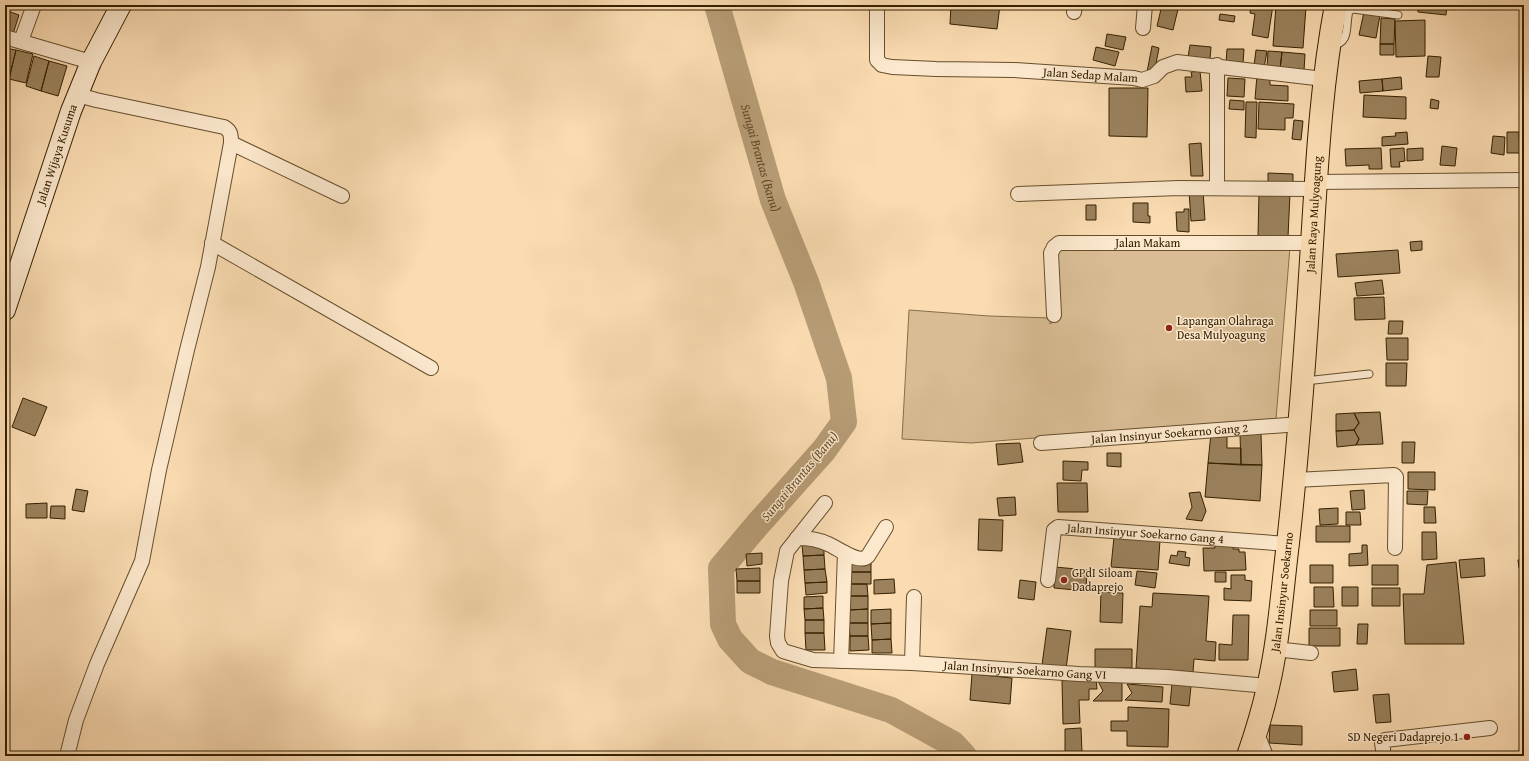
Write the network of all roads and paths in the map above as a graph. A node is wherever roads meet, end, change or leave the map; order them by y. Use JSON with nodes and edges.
{"nodes":[{"id":1,"x":34,"y":5,"type":"edge"},
{"id":2,"x":120,"y":5,"type":"edge"},
{"id":3,"x":878,"y":5,"type":"edge"},
{"id":4,"x":1145,"y":5,"type":"edge"},
{"id":5,"x":1336,"y":5,"type":"edge"},
{"id":6,"x":1398,"y":15,"type":"dead end"},
{"id":7,"x":1143,"y":28,"type":"dead end"},
{"id":8,"x":5,"y":36,"type":"edge"},
{"id":9,"x":21,"y":41,"type":"junction"},
{"id":10,"x":1328,"y":45,"type":"junction"},
{"id":11,"x":91,"y":62,"type":"junction"},
{"id":12,"x":1217,"y":66,"type":"junction"},
{"id":13,"x":1324,"y":79,"type":"junction"},
{"id":14,"x":87,"y":98,"type":"junction"},
{"id":15,"x":231,"y":143,"type":"junction"},
{"id":16,"x":1524,"y":180,"type":"edge"},
{"id":17,"x":1316,"y":186,"type":"junction"},
{"id":18,"x":1217,"y":188,"type":"junction"},
{"id":19,"x":1018,"y":194,"type":"dead end"},
{"id":20,"x":342,"y":196,"type":"dead end"},
{"id":21,"x":212,"y":243,"type":"junction"},
{"id":22,"x":1312,"y":243,"type":"junction"},
{"id":23,"x":5,"y":310,"type":"edge"},
{"id":24,"x":1054,"y":315,"type":"dead end"},
{"id":25,"x":431,"y":368,"type":"dead end"},
{"id":26,"x":1370,"y":374,"type":"dead end"},
{"id":27,"x":1303,"y":381,"type":"junction"},
{"id":28,"x":1300,"y":424,"type":"junction"},
{"id":29,"x":1041,"y":443,"type":"dead end"},
{"id":30,"x":1295,"y":480,"type":"junction"},
{"id":31,"x":825,"y":503,"type":"dead end"},
{"id":32,"x":886,"y":527,"type":"dead end"},
{"id":33,"x":797,"y":538,"type":"junction"},
{"id":34,"x":1288,"y":544,"type":"junction"},
{"id":35,"x":1395,"y":548,"type":"dead end"},
{"id":36,"x":845,"y":553,"type":"junction"},
{"id":37,"x":1048,"y":580,"type":"dead end"},
{"id":38,"x":914,"y":597,"type":"dead end"},
{"id":39,"x":1275,"y":649,"type":"junction"},
{"id":40,"x":1311,"y":653,"type":"dead end"},
{"id":41,"x":841,"y":661,"type":"junction"},
{"id":42,"x":912,"y":663,"type":"junction"},
{"id":43,"x":1268,"y":686,"type":"junction"},
{"id":44,"x":1490,"y":728,"type":"dead end"},
{"id":45,"x":1256,"y":731,"type":"junction"},
{"id":46,"x":67,"y":756,"type":"edge"},
{"id":47,"x":1248,"y":756,"type":"edge"},
{"id":48,"x":1266,"y":756,"type":"edge"},
{"id":49,"x":1384,"y":756,"type":"edge"}],
"edges":[{"from":1,"to":9,"type":"street"},
{"from":2,"to":11,"type":"main road","name":"Jalan Wijaya Kusuma"},
{"from":3,"to":12,"type":"street","name":"Jalan Sedap Malam"},
{"from":4,"to":7,"type":"street"},
{"from":5,"to":10,"type":"main road","name":"Jalan Raya Mulyoagung"},
{"from":6,"to":10,"type":"lane"},
{"from":8,"to":9,"type":"street"},
{"from":9,"to":11,"type":"street"},
{"from":10,"to":13,"type":"main road","name":"Jalan Raya Mulyoagung"},
{"from":11,"to":14,"type":"main road","name":"Jalan Wijaya Kusuma"},
{"from":12,"to":13,"type":"street","name":"Jalan Sedap Malam"},
{"from":12,"to":18,"type":"street"},
{"from":13,"to":17,"type":"main road","name":"Jalan Raya Mulyoagung"},
{"from":14,"to":15,"type":"street"},
{"from":14,"to":23,"type":"main road","name":"Jalan Wijaya Kusuma"},
{"from":15,"to":20,"type":"street"},
{"from":15,"to":21,"type":"street"},
{"from":16,"to":17,"type":"street"},
{"from":17,"to":18,"type":"street"},
{"from":17,"to":22,"type":"main road","name":"Jalan Raya Mulyoagung"},
{"from":18,"to":19,"type":"street"},
{"from":21,"to":25,"type":"street"},
{"from":21,"to":46,"type":"street"},
{"from":22,"to":24,"type":"street","name":"Jalan Makam"},
{"from":22,"to":27,"type":"main road","name":"Jalan Raya Mulyoagung"},
{"from":26,"to":27,"type":"lane"},
{"from":27,"to":28,"type":"main road","name":"Jalan Raya Mulyoagung"},
{"from":28,"to":29,"type":"street","name":"Jalan Insinyur Soekarno Gang 2"},
{"from":28,"to":30,"type":"main road","name":"Jalan Insinyur Soekarno"},
{"from":30,"to":34,"type":"main road","name":"Jalan Insinyur Soekarno"},
{"from":30,"to":35,"type":"street"},
{"from":31,"to":33,"type":"street"},
{"from":32,"to":36,"type":"street"},
{"from":33,"to":36,"type":"street"},
{"from":33,"to":41,"type":"street","name":"Jalan Insinyur Soekarno Gang VI"},
{"from":34,"to":37,"type":"street","name":"Jalan Insinyur Soekarno Gang 4"},
{"from":34,"to":39,"type":"main road","name":"Jalan Insinyur Soekarno"},
{"from":36,"to":41,"type":"street"},
{"from":38,"to":42,"type":"street"},
{"from":39,"to":40,"type":"street"},
{"from":39,"to":43,"type":"main road","name":"Jalan Insinyur Soekarno"},
{"from":41,"to":42,"type":"street","name":"Jalan Insinyur Soekarno Gang VI"},
{"from":42,"to":43,"type":"street","name":"Jalan Insinyur Soekarno Gang VI"},
{"from":43,"to":45,"type":"main road","name":"Jalan Insinyur Soekarno"},
{"from":44,"to":49,"type":"street"},
{"from":45,"to":47,"type":"main road","name":"Jalan Insinyur Soekarno"},
{"from":45,"to":48,"type":"street"}]}
